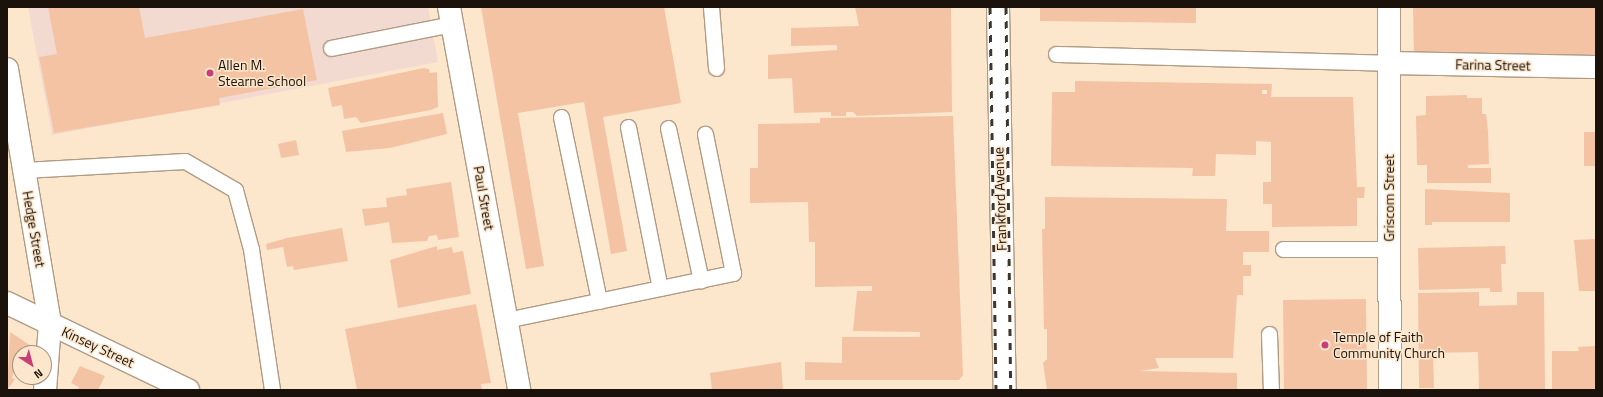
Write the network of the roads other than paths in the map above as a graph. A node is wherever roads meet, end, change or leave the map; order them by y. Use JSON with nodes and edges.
{"nodes":[{"id":1,"x":711,"y":7,"type":"edge"},
{"id":2,"x":998,"y":7,"type":"edge"},
{"id":3,"x":1389,"y":7,"type":"edge"},
{"id":4,"x":450,"y":16,"type":"edge"},
{"id":5,"x":331,"y":48,"type":"dead end"},
{"id":6,"x":1056,"y":54,"type":"dead end"},
{"id":7,"x":1389,"y":63,"type":"junction"},
{"id":8,"x":1596,"y":67,"type":"edge"},
{"id":9,"x":716,"y":68,"type":"dead end"},
{"id":10,"x":7,"y":69,"type":"edge"},
{"id":11,"x":561,"y":117,"type":"dead end"},
{"id":12,"x":628,"y":127,"type":"dead end"},
{"id":13,"x":668,"y":128,"type":"dead end"},
{"id":14,"x":705,"y":134,"type":"dead end"},
{"id":15,"x":24,"y":170,"type":"junction"},
{"id":16,"x":1283,"y":249,"type":"dead end"},
{"id":17,"x":1389,"y":249,"type":"junction"},
{"id":18,"x":701,"y":280,"type":"junction"},
{"id":19,"x":660,"y":288,"type":"junction"},
{"id":20,"x":599,"y":301,"type":"junction"},
{"id":21,"x":7,"y":303,"type":"edge"},
{"id":22,"x":506,"y":320,"type":"junction"},
{"id":23,"x":50,"y":324,"type":"junction"},
{"id":24,"x":1270,"y":334,"type":"dead end"},
{"id":25,"x":45,"y":390,"type":"edge"},
{"id":26,"x":188,"y":390,"type":"edge"},
{"id":27,"x":272,"y":390,"type":"edge"},
{"id":28,"x":519,"y":390,"type":"edge"},
{"id":29,"x":1005,"y":390,"type":"edge"},
{"id":30,"x":1271,"y":390,"type":"edge"},
{"id":31,"x":1390,"y":390,"type":"edge"}],
"edges":[{"from":1,"to":9,"type":"lane"},
{"from":2,"to":29,"type":"street","name":"Frankford Avenue"},
{"from":3,"to":7,"type":"street","name":"Griscom Street"},
{"from":4,"to":5,"type":"lane"},
{"from":4,"to":22,"type":"street","name":"Paul Street"},
{"from":6,"to":7,"type":"lane"},
{"from":7,"to":8,"type":"street","name":"Farina Street"},
{"from":7,"to":17,"type":"street","name":"Griscom Street"},
{"from":10,"to":15,"type":"street","name":"Hedge Street"},
{"from":11,"to":20,"type":"lane"},
{"from":12,"to":19,"type":"lane"},
{"from":13,"to":18,"type":"lane"},
{"from":14,"to":18,"type":"lane"},
{"from":15,"to":23,"type":"street","name":"Hedge Street"},
{"from":15,"to":27,"type":"lane"},
{"from":16,"to":17,"type":"lane"},
{"from":17,"to":31,"type":"street","name":"Griscom Street"},
{"from":18,"to":19,"type":"lane"},
{"from":19,"to":20,"type":"lane"},
{"from":20,"to":22,"type":"lane"},
{"from":21,"to":23,"type":"street","name":"Kinsey Street"},
{"from":22,"to":28,"type":"street","name":"Paul Street"},
{"from":23,"to":25,"type":"street","name":"Hedge Street"},
{"from":23,"to":26,"type":"street","name":"Kinsey Street"},
{"from":24,"to":30,"type":"lane"}]}
